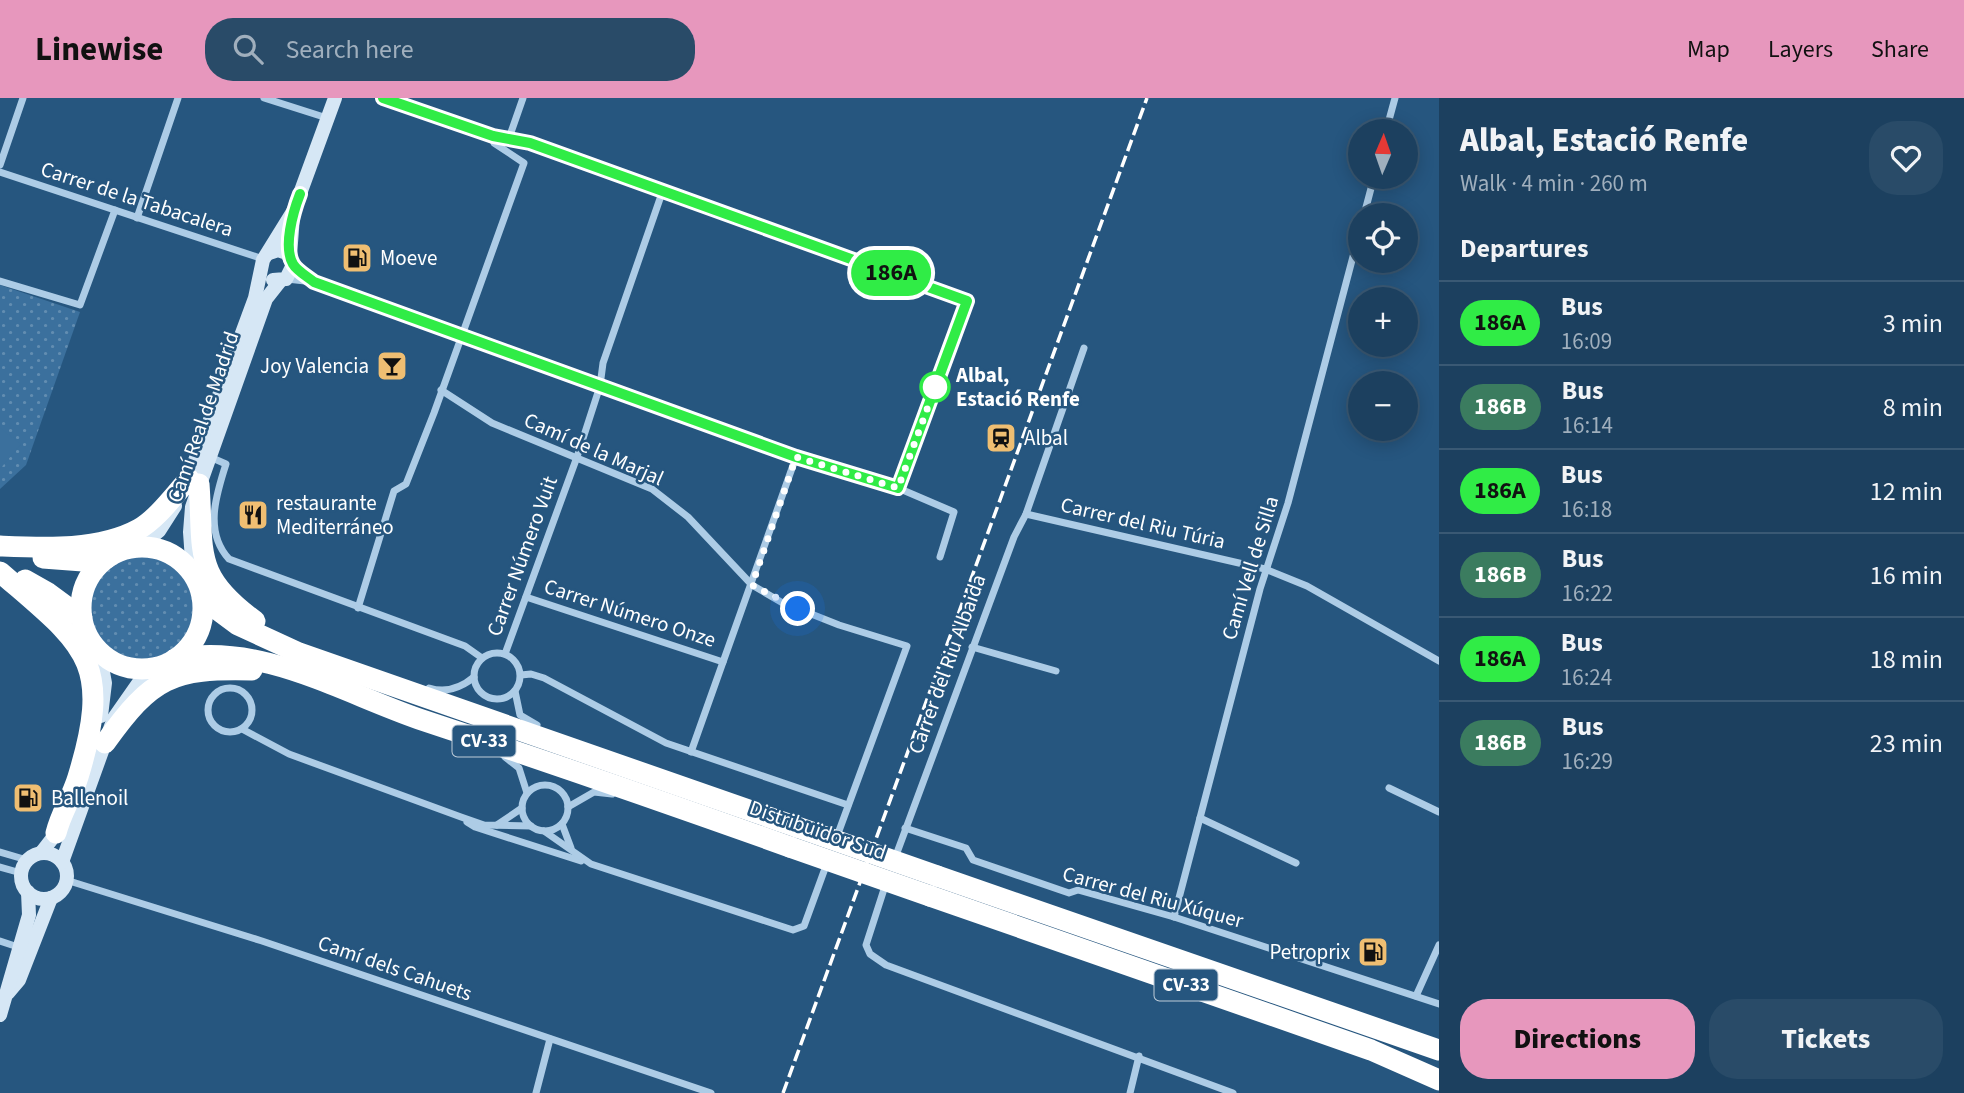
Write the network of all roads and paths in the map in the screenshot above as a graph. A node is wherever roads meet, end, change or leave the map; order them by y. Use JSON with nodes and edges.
{"nodes":[{"id":1,"x":23,"y":98,"type":"edge"},
{"id":2,"x":178,"y":98,"type":"edge"},
{"id":3,"x":264,"y":98,"type":"edge"},
{"id":4,"x":335,"y":98,"type":"edge"},
{"id":5,"x":383,"y":98,"type":"edge"},
{"id":6,"x":523,"y":98,"type":"edge"},
{"id":7,"x":1395,"y":98,"type":"edge"},
{"id":8,"x":327,"y":118,"type":"junction"},
{"id":9,"x":1389,"y":119,"type":"edge"},
{"id":10,"x":493,"y":136,"type":"junction"},
{"id":11,"x":509,"y":138,"type":"junction"},
{"id":12,"x":0,"y":165,"type":"edge"},
{"id":13,"x":0,"y":172,"type":"edge"},
{"id":14,"x":663,"y":190,"type":"junction"},
{"id":15,"x":294,"y":209,"type":"junction"},
{"id":16,"x":115,"y":211,"type":"junction"},
{"id":17,"x":137,"y":218,"type":"junction"},
{"id":18,"x":265,"y":261,"type":"junction"},
{"id":19,"x":288,"y":270,"type":"junction"},
{"id":20,"x":1349,"y":273,"type":"edge"},
{"id":21,"x":0,"y":281,"type":"edge"},
{"id":22,"x":314,"y":282,"type":"junction"},
{"id":23,"x":461,"y":337,"type":"junction"},
{"id":24,"x":1084,"y":348,"type":"dead end"},
{"id":25,"x":600,"y":386,"type":"junction"},
{"id":26,"x":441,"y":390,"type":"junction"},
{"id":27,"x":208,"y":457,"type":"junction"},
{"id":28,"x":577,"y":457,"type":"junction"},
{"id":29,"x":796,"y":457,"type":"junction"},
{"id":30,"x":194,"y":481,"type":"junction"},
{"id":31,"x":898,"y":488,"type":"junction"},
{"id":32,"x":1026,"y":514,"type":"junction"},
{"id":33,"x":0,"y":546,"type":"edge"},
{"id":34,"x":140,"y":547,"type":"junction"},
{"id":35,"x":940,"y":557,"type":"dead end"},
{"id":36,"x":107,"y":558,"type":"junction"},
{"id":37,"x":1265,"y":569,"type":"junction"},
{"id":38,"x":0,"y":571,"type":"edge"},
{"id":39,"x":193,"y":574,"type":"junction"},
{"id":40,"x":752,"y":585,"type":"junction"},
{"id":41,"x":526,"y":597,"type":"junction"},
{"id":42,"x":203,"y":599,"type":"junction"},
{"id":43,"x":358,"y":608,"type":"junction"},
{"id":44,"x":82,"y":618,"type":"junction"},
{"id":45,"x":972,"y":647,"type":"junction"},
{"id":46,"x":99,"y":651,"type":"junction"},
{"id":47,"x":505,"y":654,"type":"junction"},
{"id":48,"x":482,"y":658,"type":"junction"},
{"id":49,"x":176,"y":659,"type":"junction"},
{"id":50,"x":1439,"y":661,"type":"edge"},
{"id":51,"x":296,"y":662,"type":"junction"},
{"id":52,"x":723,"y":662,"type":"junction"},
{"id":53,"x":149,"y":668,"type":"junction"},
{"id":54,"x":1056,"y":671,"type":"dead end"},
{"id":55,"x":521,"y":675,"type":"junction"},
{"id":56,"x":474,"y":677,"type":"junction"},
{"id":57,"x":374,"y":679,"type":"junction"},
{"id":58,"x":515,"y":691,"type":"junction"},
{"id":59,"x":382,"y":706,"type":"junction"},
{"id":60,"x":242,"y":729,"type":"junction"},
{"id":61,"x":550,"y":730,"type":"dead end"},
{"id":62,"x":560,"y":734,"type":"dead end"},
{"id":63,"x":105,"y":743,"type":"junction"},
{"id":64,"x":691,"y":752,"type":"junction"},
{"id":65,"x":682,"y":786,"type":"junction"},
{"id":66,"x":1389,"y":788,"type":"dead end"},
{"id":67,"x":527,"y":793,"type":"junction"},
{"id":68,"x":848,"y":805,"type":"junction"},
{"id":69,"x":522,"y":807,"type":"junction"},
{"id":70,"x":568,"y":807,"type":"junction"},
{"id":71,"x":692,"y":812,"type":"junction"},
{"id":72,"x":1439,"y":812,"type":"edge"},
{"id":73,"x":461,"y":817,"type":"junction"},
{"id":74,"x":1200,"y":818,"type":"junction"},
{"id":75,"x":562,"y":824,"type":"junction"},
{"id":76,"x":497,"y":825,"type":"junction"},
{"id":77,"x":531,"y":826,"type":"junction"},
{"id":78,"x":905,"y":828,"type":"junction"},
{"id":79,"x":544,"y":831,"type":"junction"},
{"id":80,"x":56,"y":833,"type":"junction"},
{"id":81,"x":794,"y":837,"type":"junction"},
{"id":82,"x":571,"y":849,"type":"junction"},
{"id":83,"x":0,"y":852,"type":"edge"},
{"id":84,"x":41,"y":853,"type":"junction"},
{"id":85,"x":62,"y":862,"type":"junction"},
{"id":86,"x":1296,"y":863,"type":"dead end"},
{"id":87,"x":592,"y":864,"type":"junction"},
{"id":88,"x":0,"y":867,"type":"edge"},
{"id":89,"x":24,"y":867,"type":"junction"},
{"id":90,"x":66,"y":880,"type":"junction"},
{"id":91,"x":933,"y":886,"type":"junction"},
{"id":92,"x":27,"y":892,"type":"junction"},
{"id":93,"x":51,"y":898,"type":"junction"},
{"id":94,"x":1174,"y":917,"type":"junction"},
{"id":95,"x":0,"y":941,"type":"edge"},
{"id":96,"x":1439,"y":945,"type":"edge"},
{"id":97,"x":18,"y":947,"type":"junction"},
{"id":98,"x":7,"y":995,"type":"junction"},
{"id":99,"x":1416,"y":996,"type":"junction"},
{"id":100,"x":1439,"y":1004,"type":"edge"},
{"id":101,"x":0,"y":1015,"type":"edge"},
{"id":102,"x":550,"y":1039,"type":"junction"},
{"id":103,"x":1439,"y":1049,"type":"edge"},
{"id":104,"x":1139,"y":1056,"type":"junction"},
{"id":105,"x":1439,"y":1080,"type":"edge"},
{"id":106,"x":536,"y":1093,"type":"edge"},
{"id":107,"x":711,"y":1093,"type":"edge"},
{"id":108,"x":1130,"y":1093,"type":"edge"},
{"id":109,"x":1233,"y":1093,"type":"edge"}],
"edges":[{"from":1,"to":12,"type":"street"},
{"from":2,"to":17,"type":"street"},
{"from":3,"to":8,"type":"street"},
{"from":4,"to":8,"type":"street"},
{"from":5,"to":10,"type":"street"},
{"from":6,"to":11,"type":"street"},
{"from":7,"to":9,"type":"street"},
{"from":8,"to":15,"type":"street"},
{"from":10,"to":11,"type":"street"},
{"from":10,"to":23,"type":"street"},
{"from":11,"to":14,"type":"street"},
{"from":13,"to":16,"type":"street","name":"Carrer de la Tabacalera"},
{"from":14,"to":25,"type":"street","name":"Carrer Número Vuit"},
{"from":14,"to":31,"type":"street"},
{"from":15,"to":18,"type":"street","name":"Camí Real de Madrid"},
{"from":15,"to":19,"type":"street"},
{"from":16,"to":17,"type":"street","name":"Carrer de la Tabacalera"},
{"from":16,"to":21,"type":"street"},
{"from":17,"to":18,"type":"street","name":"Carrer de la Tabacalera"},
{"from":18,"to":19,"type":"street"},
{"from":18,"to":19,"type":"street"},
{"from":18,"to":30,"type":"street","name":"Camí Real de Madrid"},
{"from":19,"to":22,"type":"street"},
{"from":19,"to":22,"type":"street"},
{"from":19,"to":27,"type":"street","name":"Camí Real de Madrid"},
{"from":20,"to":37,"type":"street","name":"Camí Vell de Silla"},
{"from":22,"to":23,"type":"street"},
{"from":23,"to":25,"type":"street"},
{"from":23,"to":26,"type":"street"},
{"from":24,"to":32,"type":"street","name":"Carrer del Riu Albaida"},
{"from":25,"to":28,"type":"street","name":"Carrer Número Vuit"},
{"from":25,"to":29,"type":"street"},
{"from":26,"to":28,"type":"street","name":"Camí de la Marjal"},
{"from":26,"to":43,"type":"street"},
{"from":27,"to":30,"type":"street","name":"Camí Real de Madrid"},
{"from":27,"to":43,"type":"street"},
{"from":28,"to":40,"type":"street","name":"Camí de la Marjal"},
{"from":28,"to":41,"type":"street","name":"Carrer Número Vuit"},
{"from":29,"to":31,"type":"street"},
{"from":29,"to":40,"type":"street"},
{"from":30,"to":33,"type":"highway"},
{"from":30,"to":34,"type":"street","name":"Camí Real de Madrid"},
{"from":30,"to":39,"type":"street","name":"Camí Real de Madrid"},
{"from":30,"to":51,"type":"highway"},
{"from":31,"to":35,"type":"street"},
{"from":32,"to":37,"type":"street","name":"Carrer del Riu Túria"},
{"from":32,"to":45,"type":"street","name":"Carrer del Riu Albaida"},
{"from":33,"to":36,"type":"highway"},
{"from":34,"to":36,"type":"highway"},
{"from":34,"to":39,"type":"highway"},
{"from":36,"to":44,"type":"highway"},
{"from":37,"to":50,"type":"street","name":"Carrer del Riu Túria"},
{"from":37,"to":74,"type":"street","name":"Camí Vell de Silla"},
{"from":38,"to":44,"type":"highway"},
{"from":38,"to":80,"type":"highway"},
{"from":39,"to":42,"type":"highway"},
{"from":40,"to":52,"type":"street"},
{"from":40,"to":68,"type":"street","name":"Camí de la Marjal"},
{"from":41,"to":47,"type":"street","name":"Carrer Número Vuit"},
{"from":41,"to":52,"type":"street","name":"Carrer Número Onze"},
{"from":42,"to":49,"type":"highway"},
{"from":42,"to":51,"type":"highway","name":"Distribuïdor Sud","number":"CV-33"},
{"from":43,"to":48,"type":"street"},
{"from":44,"to":46,"type":"highway"},
{"from":45,"to":54,"type":"street"},
{"from":45,"to":78,"type":"street","name":"Carrer del Riu Albaida"},
{"from":46,"to":53,"type":"highway","number":"CV-33"},
{"from":46,"to":80,"type":"street"},
{"from":47,"to":48,"type":"street"},
{"from":47,"to":55,"type":"street"},
{"from":48,"to":56,"type":"street"},
{"from":49,"to":51,"type":"highway","name":"Distribuïdor Sud","number":"CV-33"},
{"from":49,"to":53,"type":"highway","number":"CV-33"},
{"from":51,"to":57,"type":"highway","name":"Distribuïdor Sud","number":"CV-33"},
{"from":51,"to":59,"type":"highway","name":"Distribuïdor Sud","number":"CV-33"},
{"from":51,"to":63,"type":"highway"},
{"from":52,"to":64,"type":"street"},
{"from":53,"to":63,"type":"street"},
{"from":55,"to":58,"type":"street"},
{"from":55,"to":64,"type":"street"},
{"from":56,"to":57,"type":"street"},
{"from":56,"to":58,"type":"street"},
{"from":57,"to":65,"type":"highway","name":"Distribuïdor Sud","number":"CV-33"},
{"from":58,"to":61,"type":"street"},
{"from":59,"to":67,"type":"street"},
{"from":59,"to":71,"type":"highway","name":"Distribuïdor Sud","number":"CV-33"},
{"from":60,"to":60,"type":"street"},
{"from":60,"to":73,"type":"street"},
{"from":62,"to":65,"type":"street"},
{"from":63,"to":85,"type":"street"},
{"from":64,"to":68,"type":"street"},
{"from":65,"to":81,"type":"highway","name":"Distribuïdor Sud","number":"CV-33"},
{"from":66,"to":72,"type":"street"},
{"from":67,"to":69,"type":"street"},
{"from":67,"to":70,"type":"street"},
{"from":68,"to":87,"type":"street"},
{"from":69,"to":76,"type":"street"},
{"from":69,"to":77,"type":"street"},
{"from":70,"to":71,"type":"street"},
{"from":70,"to":75,"type":"street"},
{"from":71,"to":81,"type":"highway","name":"Distribuïdor Sud","number":"CV-33"},
{"from":73,"to":76,"type":"street"},
{"from":73,"to":87,"type":"street"},
{"from":74,"to":86,"type":"street"},
{"from":74,"to":94,"type":"street","name":"Camí Vell de Silla"},
{"from":75,"to":79,"type":"street"},
{"from":75,"to":82,"type":"street"},
{"from":76,"to":77,"type":"street"},
{"from":77,"to":79,"type":"street"},
{"from":78,"to":94,"type":"street","name":"Carrer del Riu Xúquer"},
{"from":78,"to":104,"type":"street","name":"Carrer del Riu Albaida"},
{"from":79,"to":82,"type":"street"},
{"from":80,"to":84,"type":"street"},
{"from":81,"to":91,"type":"highway","name":"Distribuïdor Sud","number":"CV-33","bridge":true},
{"from":82,"to":87,"type":"street"},
{"from":83,"to":89,"type":"street"},
{"from":84,"to":85,"type":"street"},
{"from":84,"to":89,"type":"street"},
{"from":85,"to":90,"type":"street"},
{"from":88,"to":89,"type":"street"},
{"from":89,"to":92,"type":"street"},
{"from":90,"to":93,"type":"street"},
{"from":90,"to":102,"type":"street","name":"Camí dels Cahuets"},
{"from":91,"to":103,"type":"highway","name":"Distribuïdor Sud","number":"CV-33"},
{"from":91,"to":105,"type":"highway","name":"Distribuïdor Sud","number":"CV-33"},
{"from":92,"to":93,"type":"street"},
{"from":92,"to":97,"type":"street"},
{"from":93,"to":98,"type":"street"},
{"from":94,"to":99,"type":"street","name":"Carrer del Riu Xúquer"},
{"from":95,"to":97,"type":"street"},
{"from":96,"to":99,"type":"street"},
{"from":97,"to":98,"type":"street"},
{"from":98,"to":101,"type":"street"},
{"from":99,"to":100,"type":"street","name":"Carrer del Riu Xúquer"},
{"from":102,"to":106,"type":"street"},
{"from":102,"to":107,"type":"street","name":"Camí dels Cahuets"},
{"from":104,"to":108,"type":"street"},
{"from":104,"to":109,"type":"street"}]}
